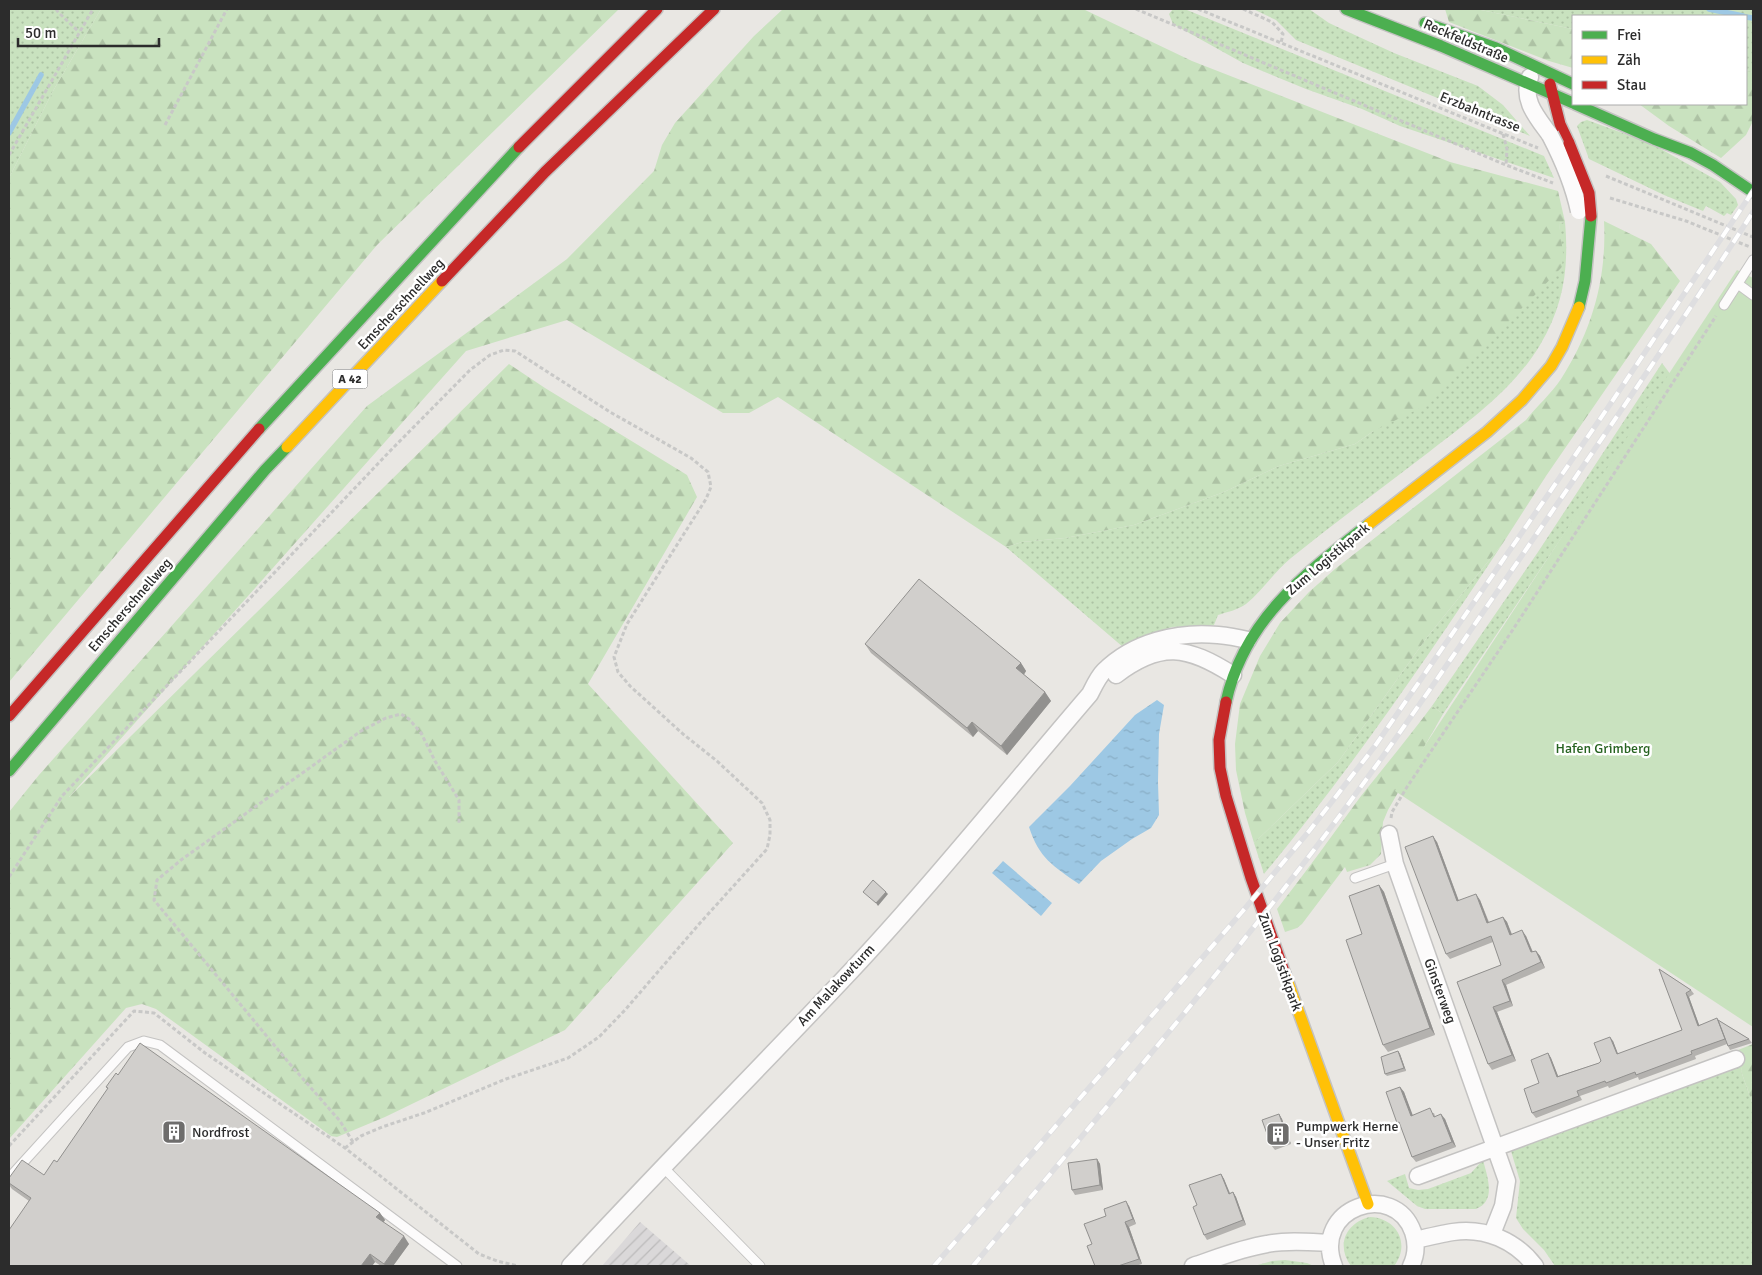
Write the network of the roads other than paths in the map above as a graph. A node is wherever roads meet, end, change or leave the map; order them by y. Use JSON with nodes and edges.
{"nodes":[{"id":1,"x":656,"y":9,"type":"edge"},
{"id":2,"x":714,"y":9,"type":"edge"},
{"id":3,"x":1346,"y":9,"type":"edge"},
{"id":4,"x":1413,"y":19,"type":"dead end"},
{"id":5,"x":1540,"y":70,"type":"junction"},
{"id":6,"x":1528,"y":84,"type":"junction"},
{"id":7,"x":1572,"y":84,"type":"edge"},
{"id":8,"x":1552,"y":94,"type":"junction"},
{"id":9,"x":1572,"y":102,"type":"edge"},
{"id":10,"x":1578,"y":105,"type":"edge"},
{"id":11,"x":1656,"y":127,"type":"dead end"},
{"id":12,"x":1691,"y":152,"type":"junction"},
{"id":13,"x":1749,"y":189,"type":"edge"},
{"id":14,"x":1587,"y":231,"type":"junction"},
{"id":15,"x":1753,"y":260,"type":"edge"},
{"id":16,"x":1738,"y":284,"type":"junction"},
{"id":17,"x":1753,"y":295,"type":"edge"},
{"id":18,"x":1724,"y":305,"type":"road end"},
{"id":19,"x":1248,"y":640,"type":"junction"},
{"id":20,"x":1233,"y":675,"type":"junction"},
{"id":21,"x":1090,"y":694,"type":"junction"},
{"id":22,"x":9,"y":716,"type":"edge"},
{"id":23,"x":9,"y":771,"type":"edge"},
{"id":24,"x":1389,"y":834,"type":"dead end"},
{"id":25,"x":1395,"y":864,"type":"junction"},
{"id":26,"x":1355,"y":878,"type":"dead end"},
{"id":27,"x":1736,"y":1059,"type":"dead end"},
{"id":28,"x":1496,"y":1147,"type":"junction"},
{"id":29,"x":662,"y":1166,"type":"junction"},
{"id":30,"x":1418,"y":1176,"type":"dead end"},
{"id":31,"x":9,"y":1178,"type":"edge"},
{"id":32,"x":1368,"y":1204,"type":"junction"},
{"id":33,"x":1492,"y":1234,"type":"junction"},
{"id":34,"x":1415,"y":1240,"type":"junction"},
{"id":35,"x":1330,"y":1243,"type":"junction"},
{"id":36,"x":456,"y":1266,"type":"edge"},
{"id":37,"x":570,"y":1266,"type":"edge"},
{"id":38,"x":760,"y":1266,"type":"edge"},
{"id":39,"x":1193,"y":1266,"type":"edge"},
{"id":40,"x":1334,"y":1266,"type":"edge"},
{"id":41,"x":1411,"y":1266,"type":"edge"},
{"id":42,"x":1535,"y":1266,"type":"edge"}],
"edges":[{"from":1,"to":22,"type":"main road","name":"Emscherschnellweg","number":"A 42"},
{"from":2,"to":23,"type":"main road","name":"Emscherschnellweg","number":"A 42"},
{"from":3,"to":6,"type":"main road","name":"Reckfeldstraße"},
{"from":4,"to":5,"type":"main road","name":"Reckfeldstraße"},
{"from":5,"to":6,"type":"street","name":"Zum Logistikpark"},
{"from":5,"to":7,"type":"main road","name":"Reckfeldstraße"},
{"from":5,"to":8,"type":"main road","name":"Zum Logistikpark"},
{"from":6,"to":8,"type":"main road","name":"Reckfeldstraße"},
{"from":6,"to":14,"type":"street","name":"Zum Logistikpark","bridge":true},
{"from":8,"to":9,"type":"main road","name":"Reckfeldstraße"},
{"from":8,"to":14,"type":"main road","name":"Zum Logistikpark","bridge":true},
{"from":10,"to":12,"type":"main road","name":"Reckfeldstraße"},
{"from":11,"to":12,"type":"main road","name":"Reckfeldstraße"},
{"from":12,"to":13,"type":"main road","name":"Reckfeldstraße"},
{"from":14,"to":19,"type":"main road","name":"Zum Logistikpark"},
{"from":15,"to":16,"type":"lane"},
{"from":16,"to":17,"type":"lane"},
{"from":16,"to":18,"type":"lane"},
{"from":19,"to":20,"type":"main road","name":"Zum Logistikpark"},
{"from":19,"to":21,"type":"street","name":"Am Malakowturm"},
{"from":20,"to":21,"type":"street","name":"Am Malakowturm"},
{"from":20,"to":32,"type":"main road","name":"Zum Logistikpark"},
{"from":21,"to":29,"type":"street","name":"Am Malakowturm"},
{"from":24,"to":25,"type":"street","name":"Ginsterweg"},
{"from":25,"to":26,"type":"lane"},
{"from":25,"to":28,"type":"street","name":"Ginsterweg"},
{"from":27,"to":28,"type":"street"},
{"from":28,"to":30,"type":"street"},
{"from":28,"to":33,"type":"street","name":"Ginsterweg"},
{"from":29,"to":37,"type":"street","name":"Am Malakowturm"},
{"from":29,"to":38,"type":"lane"},
{"from":31,"to":36,"type":"lane"},
{"from":32,"to":34,"type":"street"},
{"from":32,"to":35,"type":"street"},
{"from":33,"to":34,"type":"street"},
{"from":33,"to":42,"type":"street"},
{"from":34,"to":41,"type":"street"},
{"from":35,"to":39,"type":"street"},
{"from":35,"to":40,"type":"street"}]}
